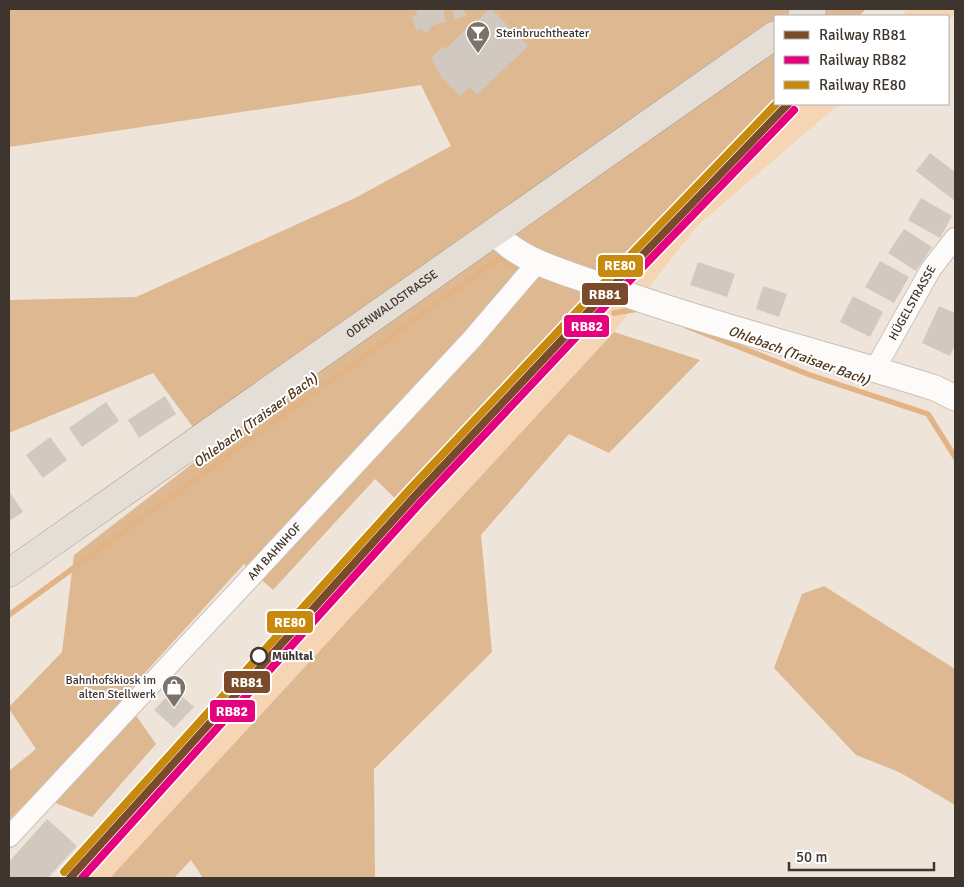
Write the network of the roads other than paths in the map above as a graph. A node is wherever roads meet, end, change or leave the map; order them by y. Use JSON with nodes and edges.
{"nodes":[{"id":1,"x":774,"y":36,"type":"edge"},
{"id":2,"x":494,"y":232,"type":"junction"},
{"id":3,"x":955,"y":238,"type":"edge"},
{"id":4,"x":537,"y":263,"type":"junction"},
{"id":5,"x":875,"y":369,"type":"junction"},
{"id":6,"x":955,"y":398,"type":"edge"},
{"id":7,"x":9,"y":573,"type":"edge"},
{"id":8,"x":9,"y":837,"type":"edge"}],
"edges":[{"from":1,"to":2,"type":"main road","name":"ODENWALDSTRASSE"},
{"from":2,"to":4,"type":"street"},
{"from":2,"to":7,"type":"main road","name":"ODENWALDSTRASSE"},
{"from":3,"to":5,"type":"street","name":"HÜGELSTRASSE"},
{"from":4,"to":5,"type":"street"},
{"from":4,"to":8,"type":"street","name":"AM BAHNHOF"},
{"from":5,"to":6,"type":"street"}]}
